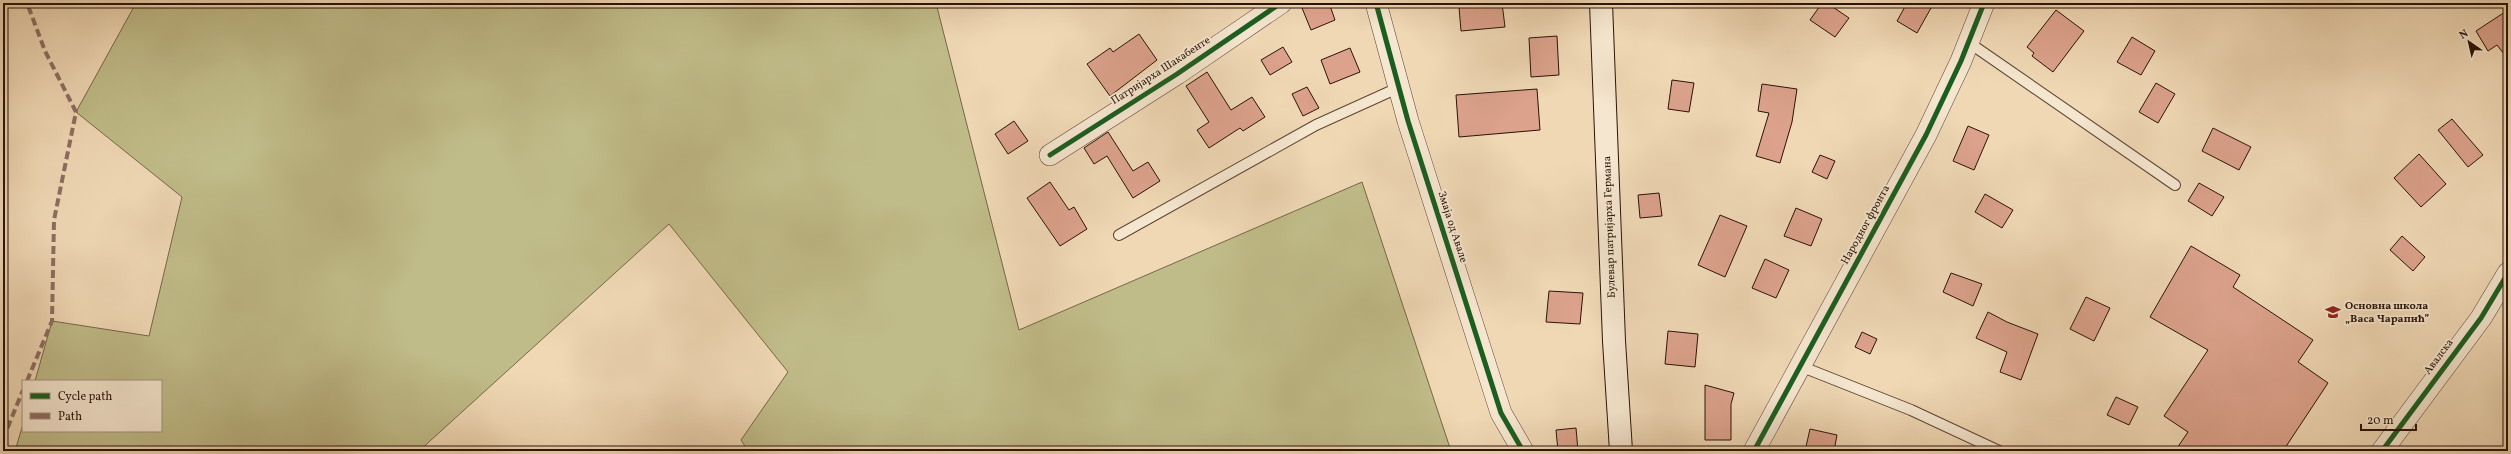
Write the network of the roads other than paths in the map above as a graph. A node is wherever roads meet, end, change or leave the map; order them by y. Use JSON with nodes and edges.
{"nodes":[{"id":1,"x":1281,"y":3,"type":"edge"},
{"id":2,"x":1376,"y":3,"type":"edge"},
{"id":3,"x":1601,"y":3,"type":"edge"},
{"id":4,"x":1984,"y":3,"type":"edge"},
{"id":5,"x":1968,"y":42,"type":"junction"},
{"id":6,"x":1400,"y":88,"type":"junction"},
{"id":7,"x":1050,"y":155,"type":"dead end"},
{"id":8,"x":2175,"y":185,"type":"dead end"},
{"id":9,"x":1119,"y":235,"type":"dead end"},
{"id":10,"x":2508,"y":273,"type":"edge"},
{"id":11,"x":1800,"y":366,"type":"junction"},
{"id":12,"x":1523,"y":451,"type":"edge"},
{"id":13,"x":1621,"y":451,"type":"edge"},
{"id":14,"x":1754,"y":451,"type":"edge"},
{"id":15,"x":2000,"y":451,"type":"edge"},
{"id":16,"x":2382,"y":451,"type":"edge"}],
"edges":[{"from":1,"to":7,"type":"street","name":"Патријарха Шакабенте"},
{"from":2,"to":6,"type":"street","name":"Змаја од Авале"},
{"from":3,"to":13,"type":"main road","name":"Булевар патријарха Германа"},
{"from":4,"to":5,"type":"street","name":"Народног фронта"},
{"from":5,"to":8,"type":"lane"},
{"from":5,"to":11,"type":"street","name":"Народног фронта"},
{"from":6,"to":9,"type":"lane"},
{"from":6,"to":12,"type":"street","name":"Змаја од Авале"},
{"from":10,"to":16,"type":"street","name":"Авалска"},
{"from":11,"to":14,"type":"street","name":"Народног фронта"},
{"from":11,"to":15,"type":"lane"}]}
